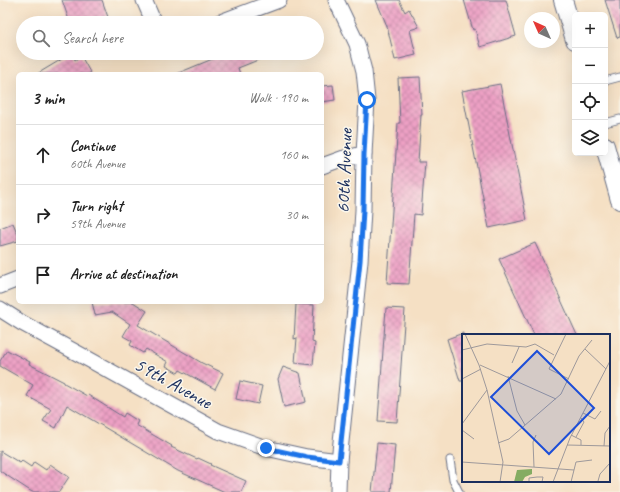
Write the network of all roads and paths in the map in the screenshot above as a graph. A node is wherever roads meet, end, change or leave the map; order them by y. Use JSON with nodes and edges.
{"nodes":[{"id":1,"x":144,"y":0,"type":"edge"},
{"id":2,"x":279,"y":0,"type":"edge"},
{"id":3,"x":336,"y":0,"type":"edge"},
{"id":4,"x":563,"y":0,"type":"edge"},
{"id":5,"x":151,"y":16,"type":"edge"},
{"id":6,"x":237,"y":16,"type":"edge"},
{"id":7,"x":572,"y":30,"type":"edge"},
{"id":8,"x":620,"y":76,"type":"edge"},
{"id":9,"x":608,"y":80,"type":"edge"},
{"id":10,"x":620,"y":119,"type":"edge"},
{"id":11,"x":608,"y":122,"type":"edge"},
{"id":12,"x":364,"y":154,"type":"junction"},
{"id":13,"x":608,"y":156,"type":"edge"},
{"id":14,"x":324,"y":165,"type":"edge"},
{"id":15,"x":620,"y":200,"type":"edge"},
{"id":16,"x":16,"y":280,"type":"edge"},
{"id":17,"x":0,"y":286,"type":"edge"},
{"id":18,"x":0,"y":310,"type":"edge"},
{"id":19,"x":450,"y":460,"type":"dead end"},
{"id":20,"x":339,"y":461,"type":"junction"},
{"id":21,"x":338,"y":492,"type":"edge"},
{"id":22,"x":459,"y":492,"type":"edge"}],
"edges":[{"from":1,"to":5,"type":"street"},
{"from":2,"to":6,"type":"street"},
{"from":3,"to":12,"type":"street","name":"60th Avenue"},
{"from":4,"to":7,"type":"street"},
{"from":8,"to":9,"type":"lane"},
{"from":10,"to":11,"type":"lane"},
{"from":12,"to":14,"type":"street"},
{"from":12,"to":20,"type":"street","name":"60th Avenue"},
{"from":13,"to":15,"type":"street"},
{"from":16,"to":17,"type":"street"},
{"from":18,"to":20,"type":"street","name":"59th Avenue"},
{"from":19,"to":22,"type":"lane"},
{"from":20,"to":21,"type":"street","name":"60th Avenue"}]}
